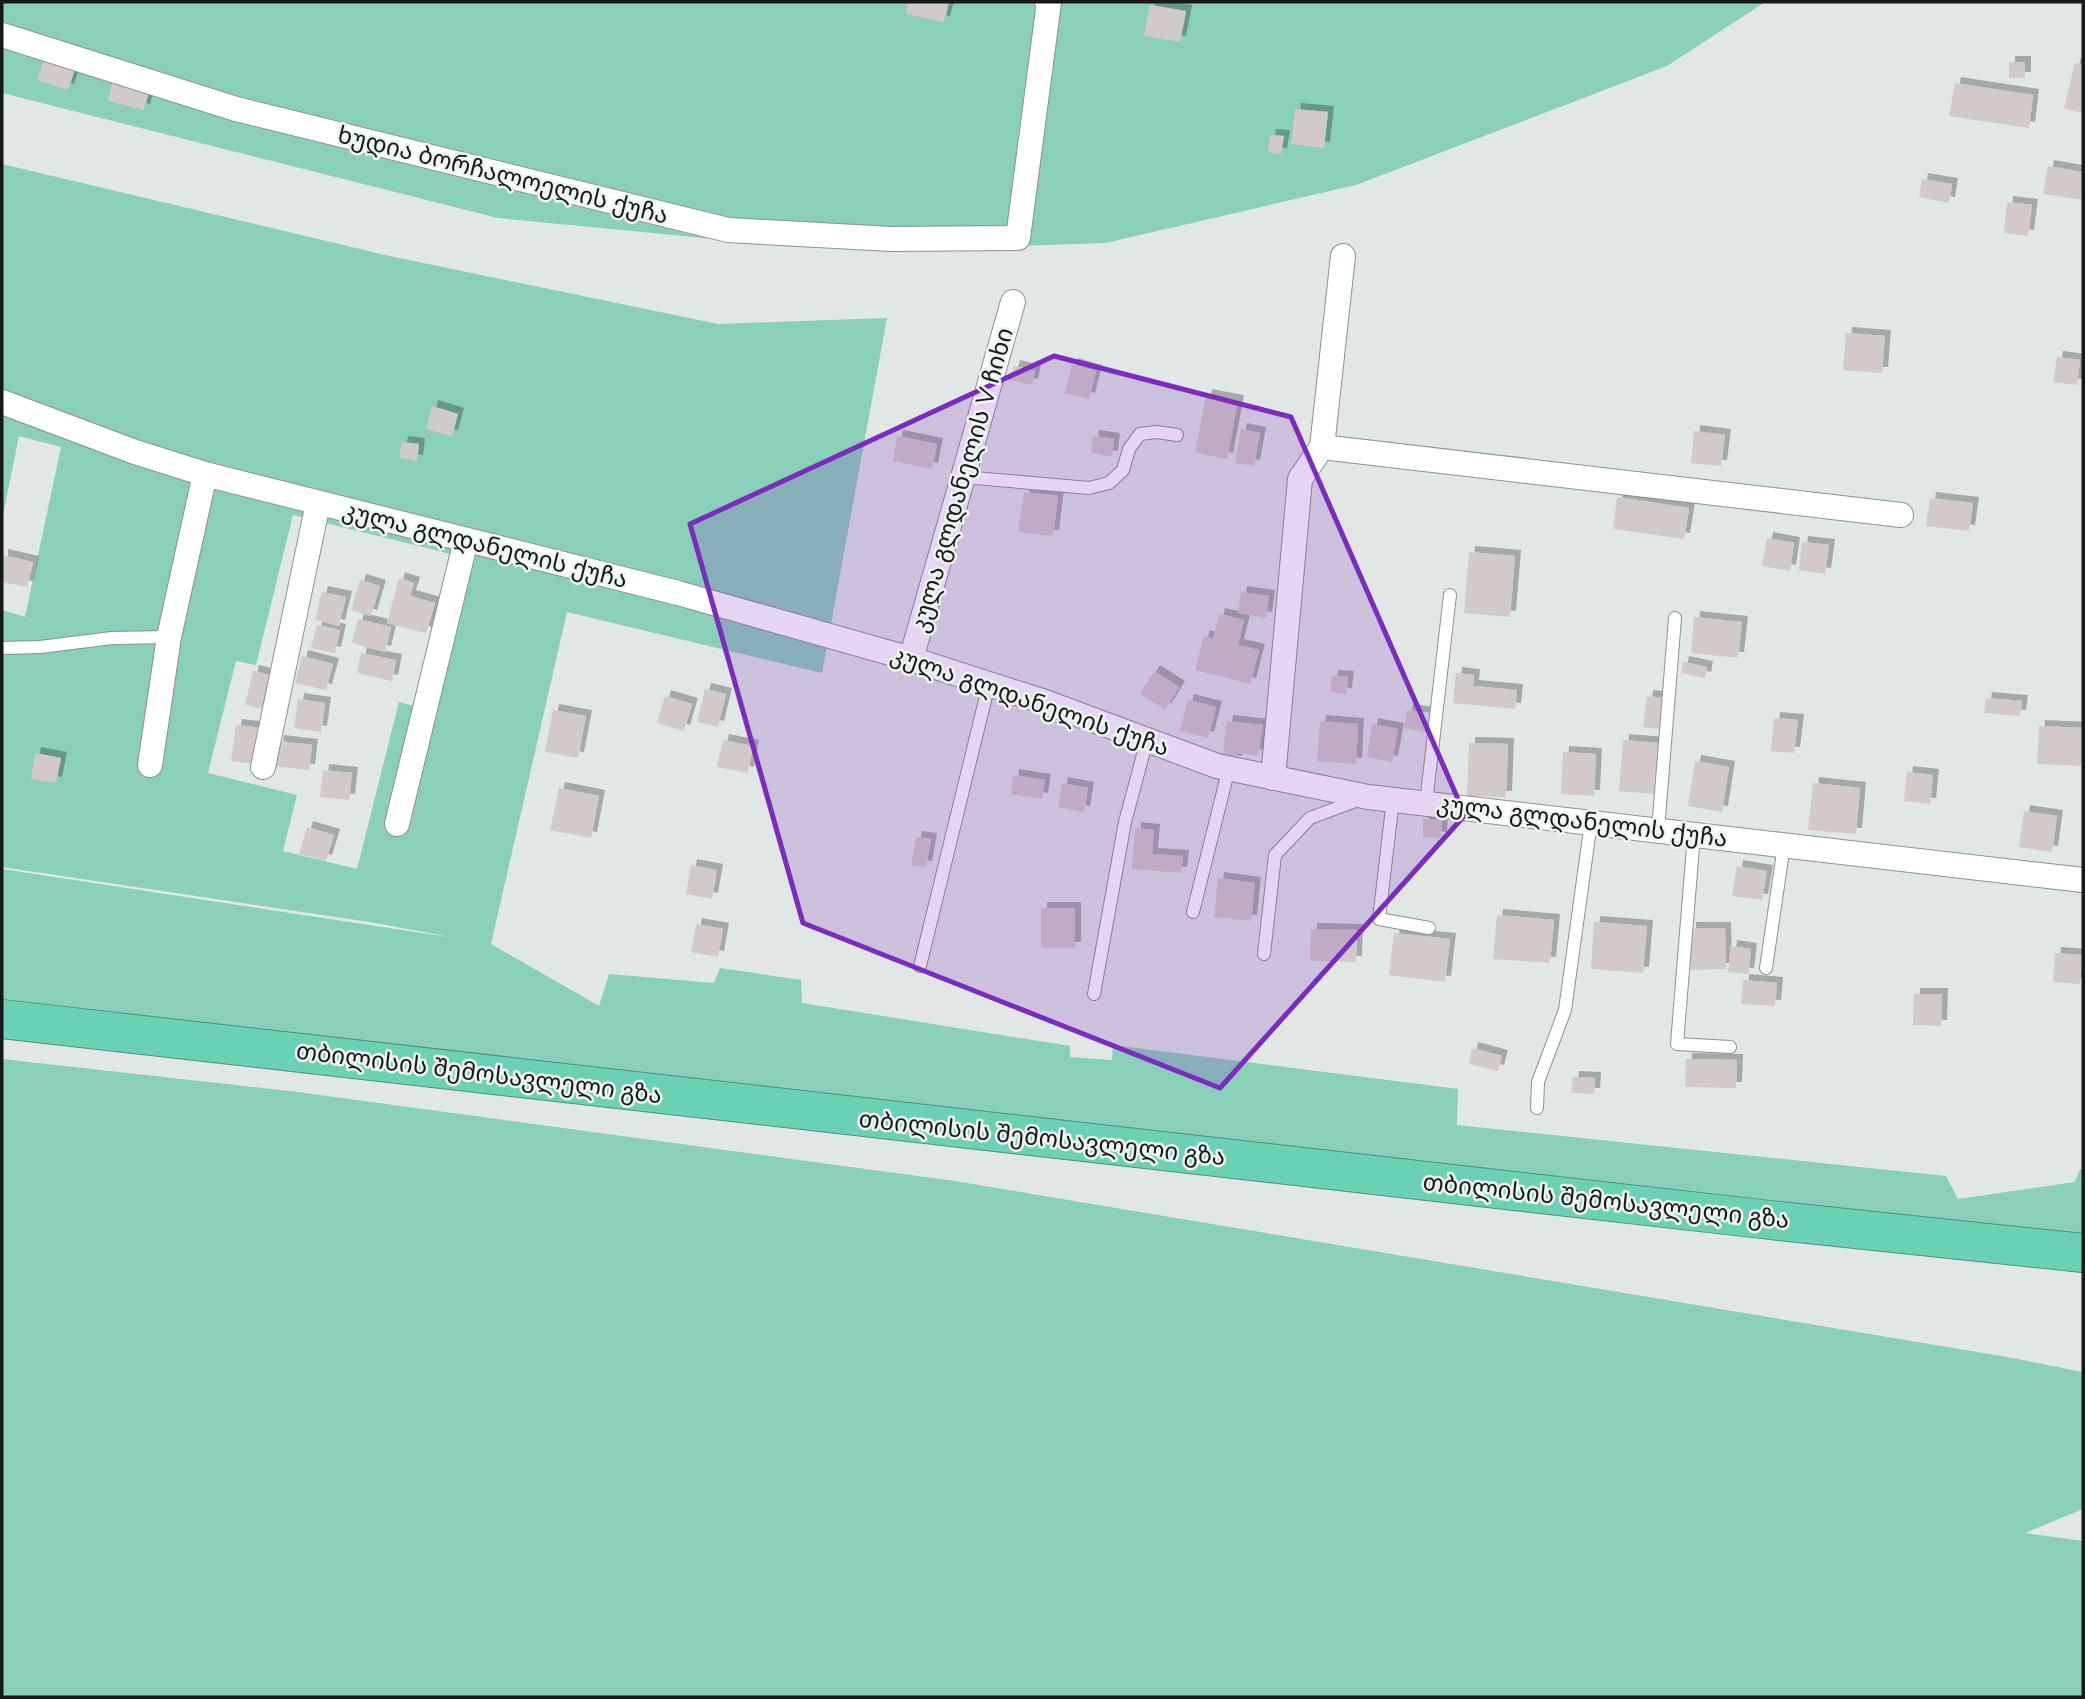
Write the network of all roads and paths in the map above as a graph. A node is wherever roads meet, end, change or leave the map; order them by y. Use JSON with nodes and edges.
{"nodes":[{"id":1,"x":1047,"y":2,"type":"edge"},
{"id":2,"x":2,"y":35,"type":"edge"},
{"id":3,"x":1343,"y":256,"type":"dead end"},
{"id":4,"x":1013,"y":302,"type":"dead end"},
{"id":5,"x":2,"y":403,"type":"edge"},
{"id":6,"x":1177,"y":435,"type":"dead end"},
{"id":7,"x":1322,"y":447,"type":"junction"},
{"id":8,"x":205,"y":474,"type":"junction"},
{"id":9,"x":963,"y":477,"type":"junction"},
{"id":10,"x":318,"y":503,"type":"junction"},
{"id":11,"x":1901,"y":515,"type":"dead end"},
{"id":12,"x":466,"y":540,"type":"junction"},
{"id":13,"x":1450,"y":595,"type":"dead end"},
{"id":14,"x":1675,"y":618,"type":"dead end"},
{"id":15,"x":169,"y":637,"type":"junction"},
{"id":16,"x":2,"y":648,"type":"edge"},
{"id":17,"x":911,"y":659,"type":"junction"},
{"id":18,"x":989,"y":684,"type":"junction"},
{"id":19,"x":1147,"y":740,"type":"junction"},
{"id":20,"x":150,"y":765,"type":"dead end"},
{"id":21,"x":263,"y":768,"type":"dead end"},
{"id":22,"x":1229,"y":768,"type":"junction"},
{"id":23,"x":1273,"y":778,"type":"junction"},
{"id":24,"x":1367,"y":797,"type":"junction"},
{"id":25,"x":1393,"y":799,"type":"junction"},
{"id":26,"x":1426,"y":803,"type":"junction"},
{"id":27,"x":1591,"y":822,"type":"junction"},
{"id":28,"x":397,"y":824,"type":"dead end"},
{"id":29,"x":1658,"y":830,"type":"junction"},
{"id":30,"x":1694,"y":835,"type":"junction"},
{"id":31,"x":1784,"y":845,"type":"junction"},
{"id":32,"x":2083,"y":880,"type":"edge"},
{"id":33,"x":1192,"y":912,"type":"dead end"},
{"id":34,"x":1429,"y":928,"type":"dead end"},
{"id":35,"x":1264,"y":954,"type":"dead end"},
{"id":36,"x":920,"y":965,"type":"dead end"},
{"id":37,"x":1766,"y":968,"type":"dead end"},
{"id":38,"x":1094,"y":993,"type":"dead end"},
{"id":39,"x":2,"y":1019,"type":"edge"},
{"id":40,"x":1730,"y":1047,"type":"dead end"},
{"id":41,"x":1537,"y":1108,"type":"dead end"},
{"id":42,"x":2083,"y":1253,"type":"edge"}],
"edges":[{"from":1,"to":2,"type":"street","name":"ხუდია ბორჩალოელის ქუჩა"},
{"from":3,"to":7,"type":"street"},
{"from":4,"to":9,"type":"street","name":"კულა გლდანელის V ჩიხი"},
{"from":5,"to":8,"type":"street","name":"კულა გლდანელის ქუჩა"},
{"from":6,"to":9,"type":"lane"},
{"from":7,"to":11,"type":"street"},
{"from":7,"to":23,"type":"street"},
{"from":8,"to":10,"type":"street","name":"კულა გლდანელის ქუჩა"},
{"from":8,"to":15,"type":"street"},
{"from":9,"to":17,"type":"street","name":"კულა გლდანელის V ჩიხი"},
{"from":10,"to":12,"type":"street","name":"კულა გლდანელის ქუჩა"},
{"from":10,"to":21,"type":"street"},
{"from":12,"to":17,"type":"street","name":"კულა გლდანელის ქუჩა"},
{"from":12,"to":28,"type":"street"},
{"from":13,"to":26,"type":"lane"},
{"from":14,"to":29,"type":"lane"},
{"from":15,"to":16,"type":"lane"},
{"from":15,"to":20,"type":"street"},
{"from":17,"to":18,"type":"street","name":"კულა გლდანელის ქუჩა"},
{"from":18,"to":19,"type":"street","name":"კულა გლდანელის ქუჩა"},
{"from":18,"to":36,"type":"lane"},
{"from":19,"to":22,"type":"street","name":"კულა გლდანელის ქუჩა"},
{"from":19,"to":38,"type":"lane"},
{"from":22,"to":23,"type":"street","name":"კულა გლდანელის ქუჩა"},
{"from":22,"to":33,"type":"lane"},
{"from":23,"to":24,"type":"street","name":"კულა გლდანელის ქუჩა"},
{"from":24,"to":25,"type":"street","name":"კულა გლდანელის ქუჩა"},
{"from":24,"to":35,"type":"lane"},
{"from":25,"to":26,"type":"street","name":"კულა გლდანელის ქუჩა"},
{"from":25,"to":34,"type":"lane"},
{"from":26,"to":27,"type":"street","name":"კულა გლდანელის ქუჩა"},
{"from":27,"to":29,"type":"street","name":"კულა გლდანელის ქუჩა"},
{"from":27,"to":41,"type":"lane"},
{"from":29,"to":30,"type":"street","name":"კულა გლდანელის ქუჩა"},
{"from":30,"to":31,"type":"street","name":"კულა გლდანელის ქუჩა"},
{"from":30,"to":40,"type":"lane"},
{"from":31,"to":32,"type":"street","name":"კულა გლდანელის ქუჩა"},
{"from":31,"to":37,"type":"lane"},
{"from":39,"to":42,"type":"highway","name":"თბილისის შემოსავლელი გზა"}]}
